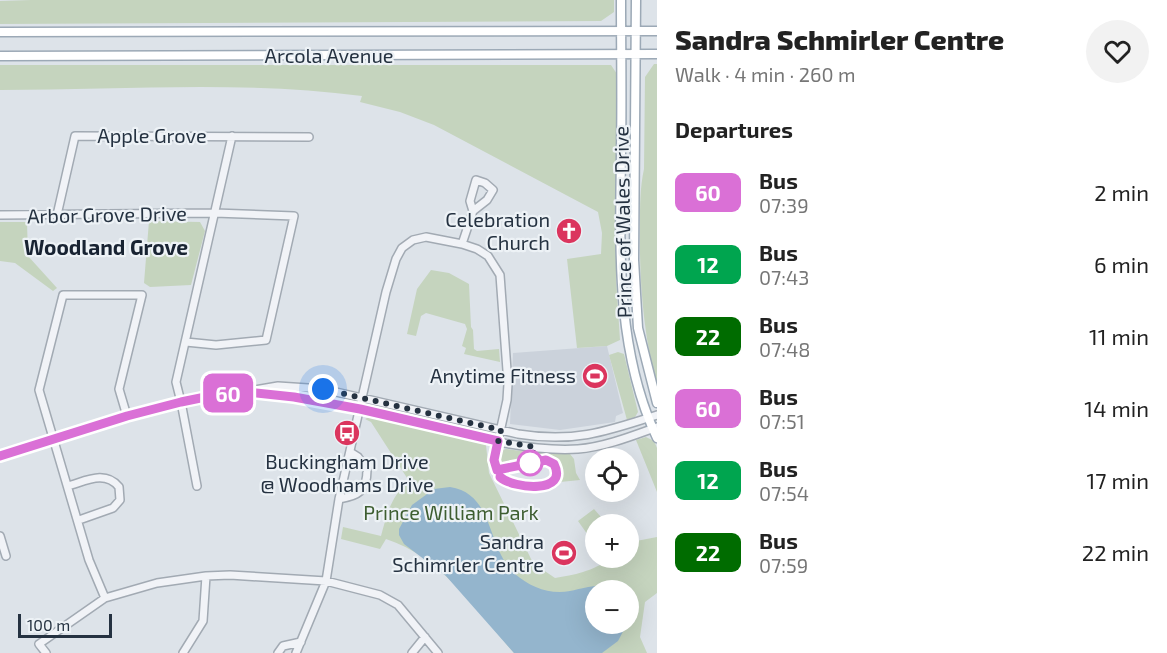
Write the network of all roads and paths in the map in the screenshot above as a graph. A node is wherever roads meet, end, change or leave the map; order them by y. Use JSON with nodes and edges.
{"nodes":[{"id":1,"x":621,"y":0,"type":"edge"},
{"id":2,"x":636,"y":0,"type":"edge"},
{"id":3,"x":621,"y":31,"type":"junction"},
{"id":4,"x":636,"y":31,"type":"junction"},
{"id":5,"x":657,"y":31,"type":"edge"},
{"id":6,"x":0,"y":32,"type":"edge"},
{"id":7,"x":622,"y":54,"type":"junction"},
{"id":8,"x":636,"y":54,"type":"junction"},
{"id":9,"x":657,"y":54,"type":"edge"},
{"id":10,"x":0,"y":56,"type":"edge"},
{"id":11,"x":232,"y":136,"type":"junction"},
{"id":12,"x":309,"y":136,"type":"dead end"},
{"id":13,"x":473,"y":211,"type":"dead end"},
{"id":14,"x":215,"y":213,"type":"junction"},
{"id":15,"x":57,"y":214,"type":"junction"},
{"id":16,"x":0,"y":215,"type":"edge"},
{"id":17,"x":462,"y":244,"type":"junction"},
{"id":18,"x":186,"y":342,"type":"junction"},
{"id":19,"x":247,"y":392,"type":"junction"},
{"id":20,"x":363,"y":398,"type":"junction"},
{"id":21,"x":181,"y":402,"type":"junction"},
{"id":22,"x":657,"y":403,"type":"edge"},
{"id":23,"x":360,"y":409,"type":"junction"},
{"id":24,"x":127,"y":416,"type":"junction"},
{"id":25,"x":653,"y":417,"type":"edge"},
{"id":26,"x":655,"y":428,"type":"edge"},
{"id":27,"x":501,"y":430,"type":"junction"},
{"id":28,"x":657,"y":438,"type":"edge"},
{"id":29,"x":53,"y":440,"type":"junction"},
{"id":30,"x":498,"y":441,"type":"junction"},
{"id":31,"x":350,"y":452,"type":"junction"},
{"id":32,"x":0,"y":456,"type":"edge"},
{"id":33,"x":68,"y":486,"type":"junction"},
{"id":34,"x":197,"y":486,"type":"dead end"},
{"id":35,"x":339,"y":499,"type":"junction"},
{"id":36,"x":79,"y":520,"type":"junction"},
{"id":37,"x":0,"y":536,"type":"edge"},
{"id":38,"x":6,"y":556,"type":"dead end"},
{"id":39,"x":206,"y":576,"type":"junction"},
{"id":40,"x":326,"y":581,"type":"junction"},
{"id":41,"x":105,"y":598,"type":"junction"},
{"id":42,"x":425,"y":637,"type":"junction"},
{"id":43,"x":301,"y":642,"type":"junction"},
{"id":44,"x":45,"y":653,"type":"edge"},
{"id":45,"x":183,"y":653,"type":"edge"},
{"id":46,"x":278,"y":653,"type":"edge"},
{"id":47,"x":296,"y":653,"type":"edge"},
{"id":48,"x":412,"y":653,"type":"edge"},
{"id":49,"x":438,"y":653,"type":"edge"}],
"edges":[{"from":1,"to":3,"type":"main road","name":"Prince of Wales Drive"},
{"from":2,"to":4,"type":"main road","name":"Prince of Wales Drive"},
{"from":3,"to":4,"type":"main road","name":"Arcola Avenue"},
{"from":3,"to":6,"type":"main road","name":"Arcola Avenue"},
{"from":3,"to":7,"type":"main road","name":"Prince of Wales Drive"},
{"from":4,"to":5,"type":"main road","name":"Arcola Avenue"},
{"from":4,"to":8,"type":"main road","name":"Prince of Wales Drive"},
{"from":7,"to":8,"type":"main road","name":"Arcola Avenue"},
{"from":7,"to":10,"type":"main road","name":"Arcola Avenue"},
{"from":7,"to":25,"type":"main road","name":"Prince of Wales Drive"},
{"from":8,"to":9,"type":"main road","name":"Arcola Avenue"},
{"from":8,"to":22,"type":"main road","name":"Prince of Wales Drive"},
{"from":11,"to":12,"type":"street","name":"Apple Grove"},
{"from":11,"to":14,"type":"street","name":"Arbor Grove Drive"},
{"from":11,"to":15,"type":"street","name":"Apple Grove"},
{"from":13,"to":17,"type":"street"},
{"from":14,"to":15,"type":"street","name":"Arbor Grove Drive"},
{"from":14,"to":18,"type":"street","name":"Arbor Grove Drive"},
{"from":14,"to":18,"type":"street"},
{"from":15,"to":16,"type":"street","name":"Arbor Grove Drive"},
{"from":17,"to":20,"type":"street"},
{"from":17,"to":27,"type":"street"},
{"from":18,"to":21,"type":"street","name":"Arbor Grove Drive"},
{"from":19,"to":20,"type":"street"},
{"from":19,"to":21,"type":"street"},
{"from":19,"to":23,"type":"street"},
{"from":20,"to":23,"type":"street"},
{"from":20,"to":27,"type":"street"},
{"from":21,"to":24,"type":"street"},
{"from":21,"to":34,"type":"street","name":"Arbor Grove Drive"},
{"from":23,"to":30,"type":"street"},
{"from":23,"to":31,"type":"street"},
{"from":24,"to":29,"type":"street"},
{"from":24,"to":29,"type":"street"},
{"from":25,"to":26,"type":"main road","name":"Prince of Wales Drive"},
{"from":25,"to":27,"type":"street"},
{"from":26,"to":28,"type":"main road","name":"Prince of Wales Drive"},
{"from":26,"to":30,"type":"street"},
{"from":27,"to":30,"type":"street"},
{"from":29,"to":32,"type":"street"},
{"from":29,"to":33,"type":"street"},
{"from":31,"to":35,"type":"street"},
{"from":31,"to":35,"type":"street"},
{"from":33,"to":36,"type":"street"},
{"from":33,"to":36,"type":"street"},
{"from":35,"to":40,"type":"street"},
{"from":36,"to":41,"type":"street"},
{"from":37,"to":38,"type":"street"},
{"from":39,"to":40,"type":"street"},
{"from":39,"to":41,"type":"street"},
{"from":39,"to":45,"type":"street"},
{"from":40,"to":42,"type":"street"},
{"from":40,"to":43,"type":"street"},
{"from":41,"to":44,"type":"street"},
{"from":42,"to":48,"type":"street"},
{"from":42,"to":49,"type":"street"},
{"from":43,"to":46,"type":"street"},
{"from":43,"to":47,"type":"street"}]}
